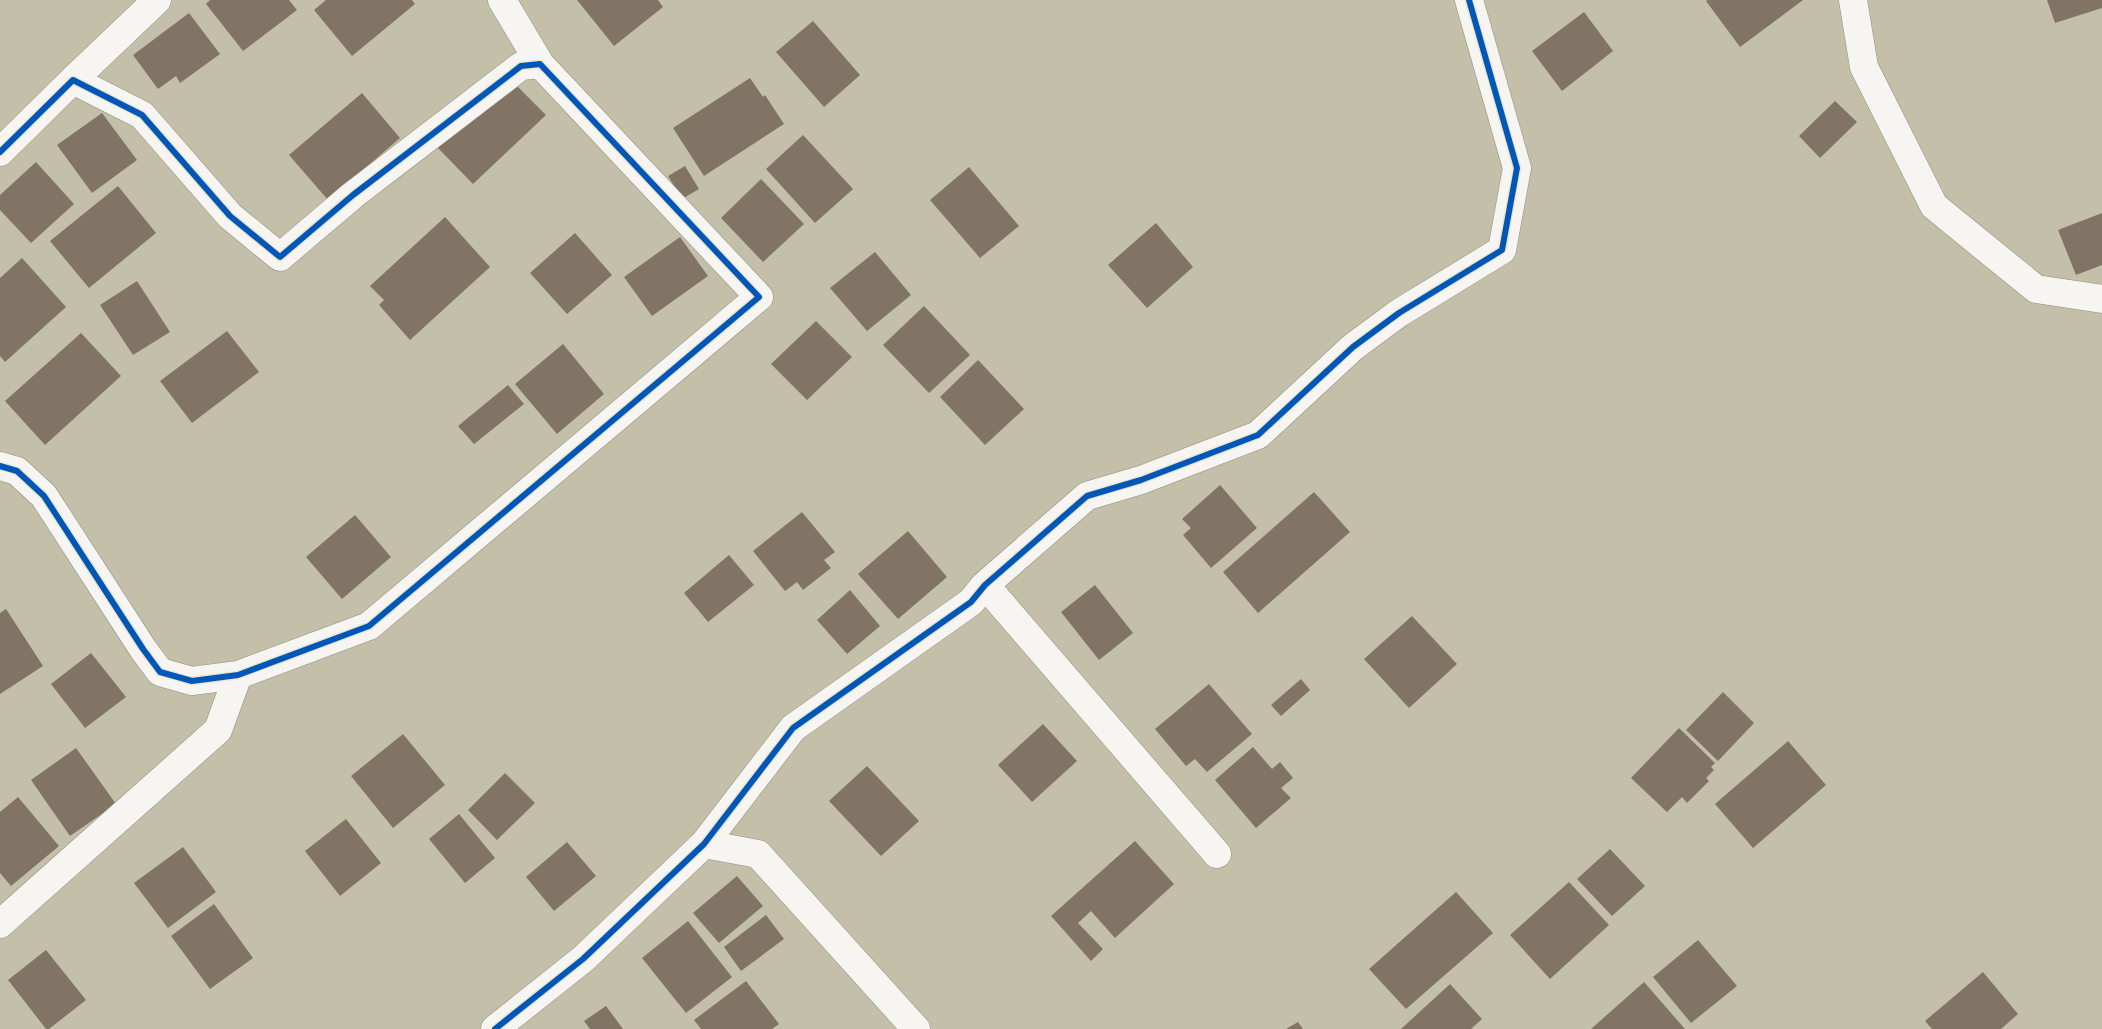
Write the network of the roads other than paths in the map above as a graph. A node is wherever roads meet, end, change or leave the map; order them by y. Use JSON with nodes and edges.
{"nodes":[{"id":1,"x":157,"y":0,"type":"edge"},
{"id":2,"x":502,"y":0,"type":"edge"},
{"id":3,"x":1469,"y":0,"type":"edge"},
{"id":4,"x":1853,"y":0,"type":"edge"},
{"id":5,"x":540,"y":64,"type":"junction"},
{"id":6,"x":73,"y":80,"type":"junction"},
{"id":7,"x":0,"y":152,"type":"edge"},
{"id":8,"x":2102,"y":299,"type":"edge"},
{"id":9,"x":0,"y":466,"type":"edge"},
{"id":10,"x":985,"y":585,"type":"junction"},
{"id":11,"x":238,"y":675,"type":"junction"},
{"id":12,"x":704,"y":844,"type":"junction"},
{"id":13,"x":1217,"y":854,"type":"dead end"},
{"id":14,"x":0,"y":924,"type":"edge"},
{"id":15,"x":495,"y":1029,"type":"edge"},
{"id":16,"x":916,"y":1029,"type":"edge"}],
"edges":[{"from":1,"to":6,"type":"street"},
{"from":2,"to":5,"type":"street"},
{"from":3,"to":10,"type":"street"},
{"from":4,"to":8,"type":"street"},
{"from":5,"to":6,"type":"street"},
{"from":5,"to":11,"type":"street"},
{"from":6,"to":7,"type":"street"},
{"from":9,"to":11,"type":"street"},
{"from":10,"to":12,"type":"street"},
{"from":10,"to":13,"type":"street"},
{"from":11,"to":14,"type":"street"},
{"from":12,"to":15,"type":"street"},
{"from":12,"to":16,"type":"street"}]}
